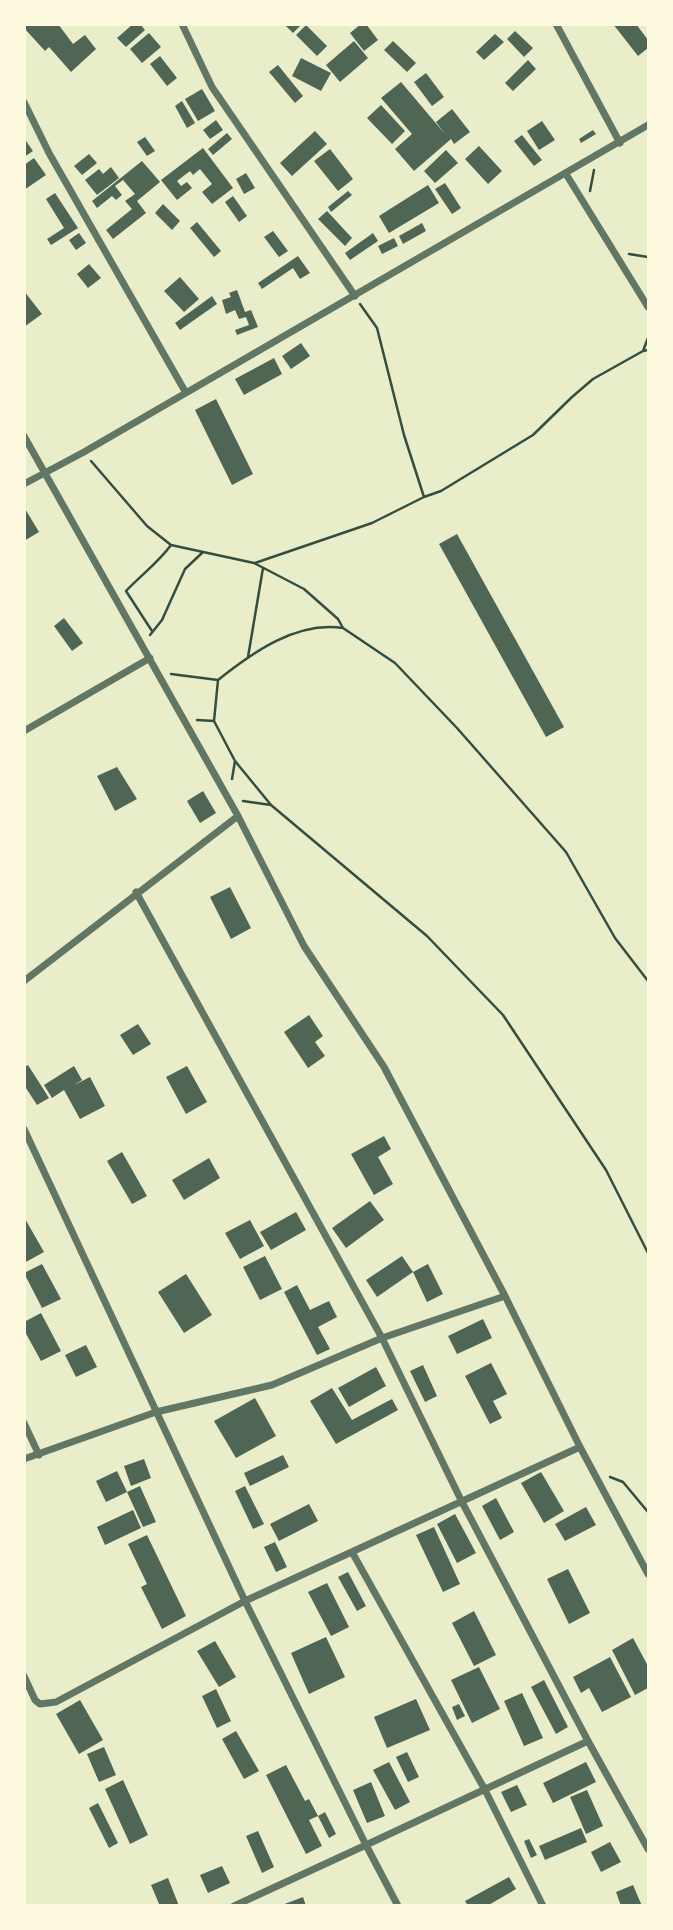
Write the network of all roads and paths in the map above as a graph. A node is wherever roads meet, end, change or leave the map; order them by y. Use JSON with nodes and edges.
{"nodes":[{"id":1,"x":182,"y":24,"type":"edge"},
{"id":2,"x":556,"y":24,"type":"edge"},
{"id":3,"x":24,"y":102,"type":"edge"},
{"id":4,"x":649,"y":125,"type":"edge"},
{"id":5,"x":620,"y":143,"type":"junction"},
{"id":6,"x":596,"y":157,"type":"junction"},
{"id":7,"x":566,"y":174,"type":"junction"},
{"id":8,"x":586,"y":207,"type":"junction"},
{"id":9,"x":612,"y":250,"type":"junction"},
{"id":10,"x":649,"y":257,"type":"edge"},
{"id":11,"x":355,"y":296,"type":"junction"},
{"id":12,"x":649,"y":307,"type":"edge"},
{"id":13,"x":649,"y":338,"type":"edge"},
{"id":14,"x":649,"y":350,"type":"edge"},
{"id":15,"x":643,"y":351,"type":"junction"},
{"id":16,"x":186,"y":393,"type":"junction"},
{"id":17,"x":24,"y":436,"type":"edge"},
{"id":18,"x":84,"y":452,"type":"junction"},
{"id":19,"x":46,"y":474,"type":"junction"},
{"id":20,"x":24,"y":484,"type":"edge"},
{"id":21,"x":424,"y":497,"type":"junction"},
{"id":22,"x":171,"y":545,"type":"junction"},
{"id":23,"x":202,"y":553,"type":"junction"},
{"id":24,"x":254,"y":563,"type":"junction"},
{"id":25,"x":264,"y":568,"type":"junction"},
{"id":26,"x":343,"y":628,"type":"junction"},
{"id":27,"x":248,"y":657,"type":"junction"},
{"id":28,"x":150,"y":658,"type":"junction"},
{"id":29,"x":157,"y":672,"type":"junction"},
{"id":30,"x":218,"y":680,"type":"junction"},
{"id":31,"x":184,"y":720,"type":"junction"},
{"id":32,"x":214,"y":721,"type":"junction"},
{"id":33,"x":24,"y":731,"type":"edge"},
{"id":34,"x":235,"y":761,"type":"junction"},
{"id":35,"x":229,"y":800,"type":"junction"},
{"id":36,"x":271,"y":805,"type":"junction"},
{"id":37,"x":238,"y":816,"type":"junction"},
{"id":38,"x":136,"y":892,"type":"junction"},
{"id":39,"x":24,"y":981,"type":"edge"},
{"id":40,"x":649,"y":981,"type":"edge"},
{"id":41,"x":24,"y":1129,"type":"edge"},
{"id":42,"x":649,"y":1253,"type":"edge"},
{"id":43,"x":505,"y":1296,"type":"junction"},
{"id":44,"x":382,"y":1338,"type":"junction"},
{"id":45,"x":156,"y":1412,"type":"junction"},
{"id":46,"x":24,"y":1423,"type":"edge"},
{"id":47,"x":580,"y":1447,"type":"junction"},
{"id":48,"x":39,"y":1455,"type":"junction"},
{"id":49,"x":24,"y":1459,"type":"edge"},
{"id":50,"x":593,"y":1471,"type":"junction"},
{"id":51,"x":462,"y":1502,"type":"junction"},
{"id":52,"x":649,"y":1512,"type":"edge"},
{"id":53,"x":352,"y":1552,"type":"junction"},
{"id":54,"x":649,"y":1574,"type":"edge"},
{"id":55,"x":245,"y":1601,"type":"junction"},
{"id":56,"x":24,"y":1676,"type":"edge"},
{"id":57,"x":588,"y":1741,"type":"junction"},
{"id":58,"x":485,"y":1790,"type":"junction"},
{"id":59,"x":366,"y":1846,"type":"junction"},
{"id":60,"x":649,"y":1849,"type":"edge"},
{"id":61,"x":234,"y":1906,"type":"edge"},
{"id":62,"x":398,"y":1906,"type":"edge"},
{"id":63,"x":543,"y":1906,"type":"edge"}],
"edges":[{"from":1,"to":11,"type":"street"},
{"from":2,"to":5,"type":"street"},
{"from":3,"to":16,"type":"street"},
{"from":4,"to":5,"type":"street"},
{"from":5,"to":6,"type":"street"},
{"from":6,"to":7,"type":"street"},
{"from":6,"to":8,"type":"path"},
{"from":7,"to":8,"type":"street"},
{"from":7,"to":11,"type":"street"},
{"from":8,"to":9,"type":"street"},
{"from":9,"to":10,"type":"path"},
{"from":9,"to":12,"type":"street"},
{"from":11,"to":16,"type":"street"},
{"from":11,"to":21,"type":"path"},
{"from":13,"to":15,"type":"path"},
{"from":14,"to":15,"type":"path"},
{"from":15,"to":21,"type":"path"},
{"from":16,"to":18,"type":"street"},
{"from":17,"to":19,"type":"street"},
{"from":18,"to":19,"type":"street"},
{"from":18,"to":22,"type":"path"},
{"from":19,"to":20,"type":"street"},
{"from":19,"to":28,"type":"street"},
{"from":21,"to":24,"type":"path"},
{"from":22,"to":23,"type":"path"},
{"from":22,"to":23,"type":"path"},
{"from":23,"to":24,"type":"path"},
{"from":24,"to":25,"type":"path"},
{"from":25,"to":26,"type":"path"},
{"from":25,"to":27,"type":"path"},
{"from":26,"to":27,"type":"path"},
{"from":26,"to":40,"type":"path"},
{"from":27,"to":30,"type":"path"},
{"from":28,"to":29,"type":"street"},
{"from":28,"to":33,"type":"street"},
{"from":29,"to":30,"type":"path"},
{"from":29,"to":31,"type":"street"},
{"from":30,"to":32,"type":"path"},
{"from":31,"to":32,"type":"path"},
{"from":31,"to":35,"type":"street"},
{"from":32,"to":34,"type":"path"},
{"from":34,"to":35,"type":"path"},
{"from":34,"to":36,"type":"path"},
{"from":35,"to":36,"type":"path"},
{"from":35,"to":37,"type":"street"},
{"from":36,"to":42,"type":"path"},
{"from":37,"to":38,"type":"street"},
{"from":37,"to":43,"type":"street"},
{"from":38,"to":39,"type":"street"},
{"from":38,"to":44,"type":"street"},
{"from":41,"to":45,"type":"street"},
{"from":43,"to":44,"type":"street"},
{"from":43,"to":47,"type":"street"},
{"from":44,"to":45,"type":"street"},
{"from":44,"to":51,"type":"street"},
{"from":45,"to":48,"type":"street"},
{"from":45,"to":55,"type":"street"},
{"from":46,"to":48,"type":"street"},
{"from":47,"to":50,"type":"street"},
{"from":47,"to":51,"type":"street"},
{"from":48,"to":49,"type":"street"},
{"from":50,"to":52,"type":"path"},
{"from":50,"to":54,"type":"street"},
{"from":51,"to":53,"type":"street"},
{"from":51,"to":57,"type":"street"},
{"from":53,"to":55,"type":"street"},
{"from":53,"to":58,"type":"street"},
{"from":55,"to":56,"type":"street"},
{"from":55,"to":59,"type":"street"},
{"from":57,"to":58,"type":"street"},
{"from":57,"to":60,"type":"street"},
{"from":58,"to":59,"type":"street"},
{"from":58,"to":63,"type":"street"},
{"from":59,"to":61,"type":"street"},
{"from":59,"to":62,"type":"street"}]}
